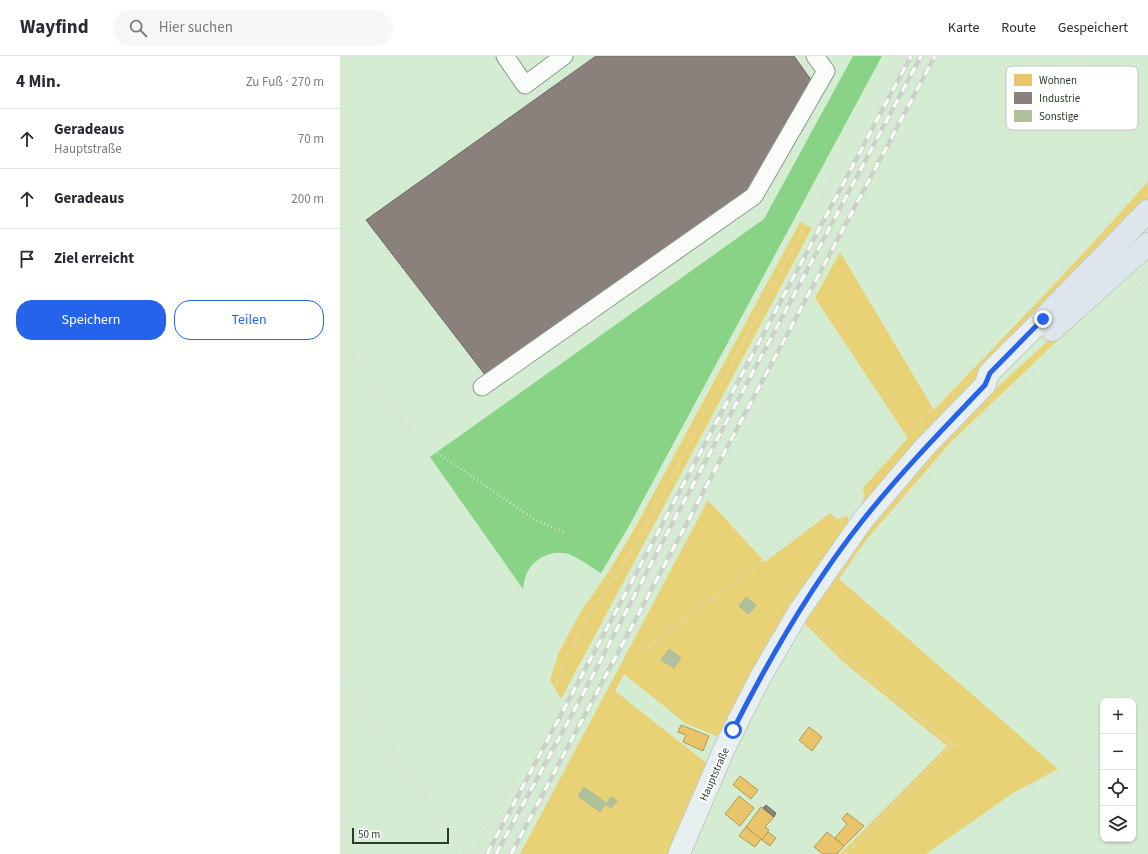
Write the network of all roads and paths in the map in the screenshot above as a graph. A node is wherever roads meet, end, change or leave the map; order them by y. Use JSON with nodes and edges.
{"nodes":[{"id":1,"x":505,"y":56,"type":"edge"},
{"id":2,"x":564,"y":56,"type":"edge"},
{"id":3,"x":815,"y":56,"type":"edge"},
{"id":4,"x":895,"y":56,"type":"edge"},
{"id":5,"x":1148,"y":212,"type":"edge"},
{"id":6,"x":359,"y":219,"type":"dead end"},
{"id":7,"x":340,"y":232,"type":"edge"},
{"id":8,"x":1148,"y":244,"type":"edge"},
{"id":9,"x":1148,"y":274,"type":"edge"},
{"id":10,"x":1099,"y":312,"type":"dead end"},
{"id":11,"x":1052,"y":330,"type":"junction"},
{"id":12,"x":340,"y":338,"type":"edge"},
{"id":13,"x":482,"y":387,"type":"dead end"},
{"id":14,"x":849,"y":507,"type":"dead end"},
{"id":15,"x":564,"y":532,"type":"dead end"},
{"id":16,"x":852,"y":567,"type":"dead end"},
{"id":17,"x":807,"y":615,"type":"junction"},
{"id":18,"x":644,"y":651,"type":"dead end"},
{"id":19,"x":340,"y":676,"type":"edge"},
{"id":20,"x":1148,"y":724,"type":"edge"},
{"id":21,"x":1136,"y":730,"type":"edge"},
{"id":22,"x":1100,"y":750,"type":"edge"},
{"id":23,"x":466,"y":854,"type":"edge"},
{"id":24,"x":474,"y":854,"type":"edge"},
{"id":25,"x":679,"y":854,"type":"edge"},
{"id":26,"x":845,"y":854,"type":"edge"},
{"id":27,"x":933,"y":854,"type":"edge"}],
"edges":[{"from":1,"to":2,"type":"lane"},
{"from":3,"to":13,"type":"lane"},
{"from":4,"to":24,"type":"path"},
{"from":5,"to":11,"type":"highway"},
{"from":6,"to":7,"type":"path"},
{"from":8,"to":11,"type":"highway"},
{"from":9,"to":10,"type":"path"},
{"from":11,"to":16,"type":"path"},
{"from":11,"to":17,"type":"main road","name":"Hauptstraße"},
{"from":12,"to":15,"type":"path"},
{"from":14,"to":18,"type":"path"},
{"from":17,"to":25,"type":"main road","name":"Hauptstraße"},
{"from":17,"to":26,"type":"path"},
{"from":19,"to":23,"type":"path"},
{"from":20,"to":21,"type":"path"},
{"from":22,"to":27,"type":"path"}]}
